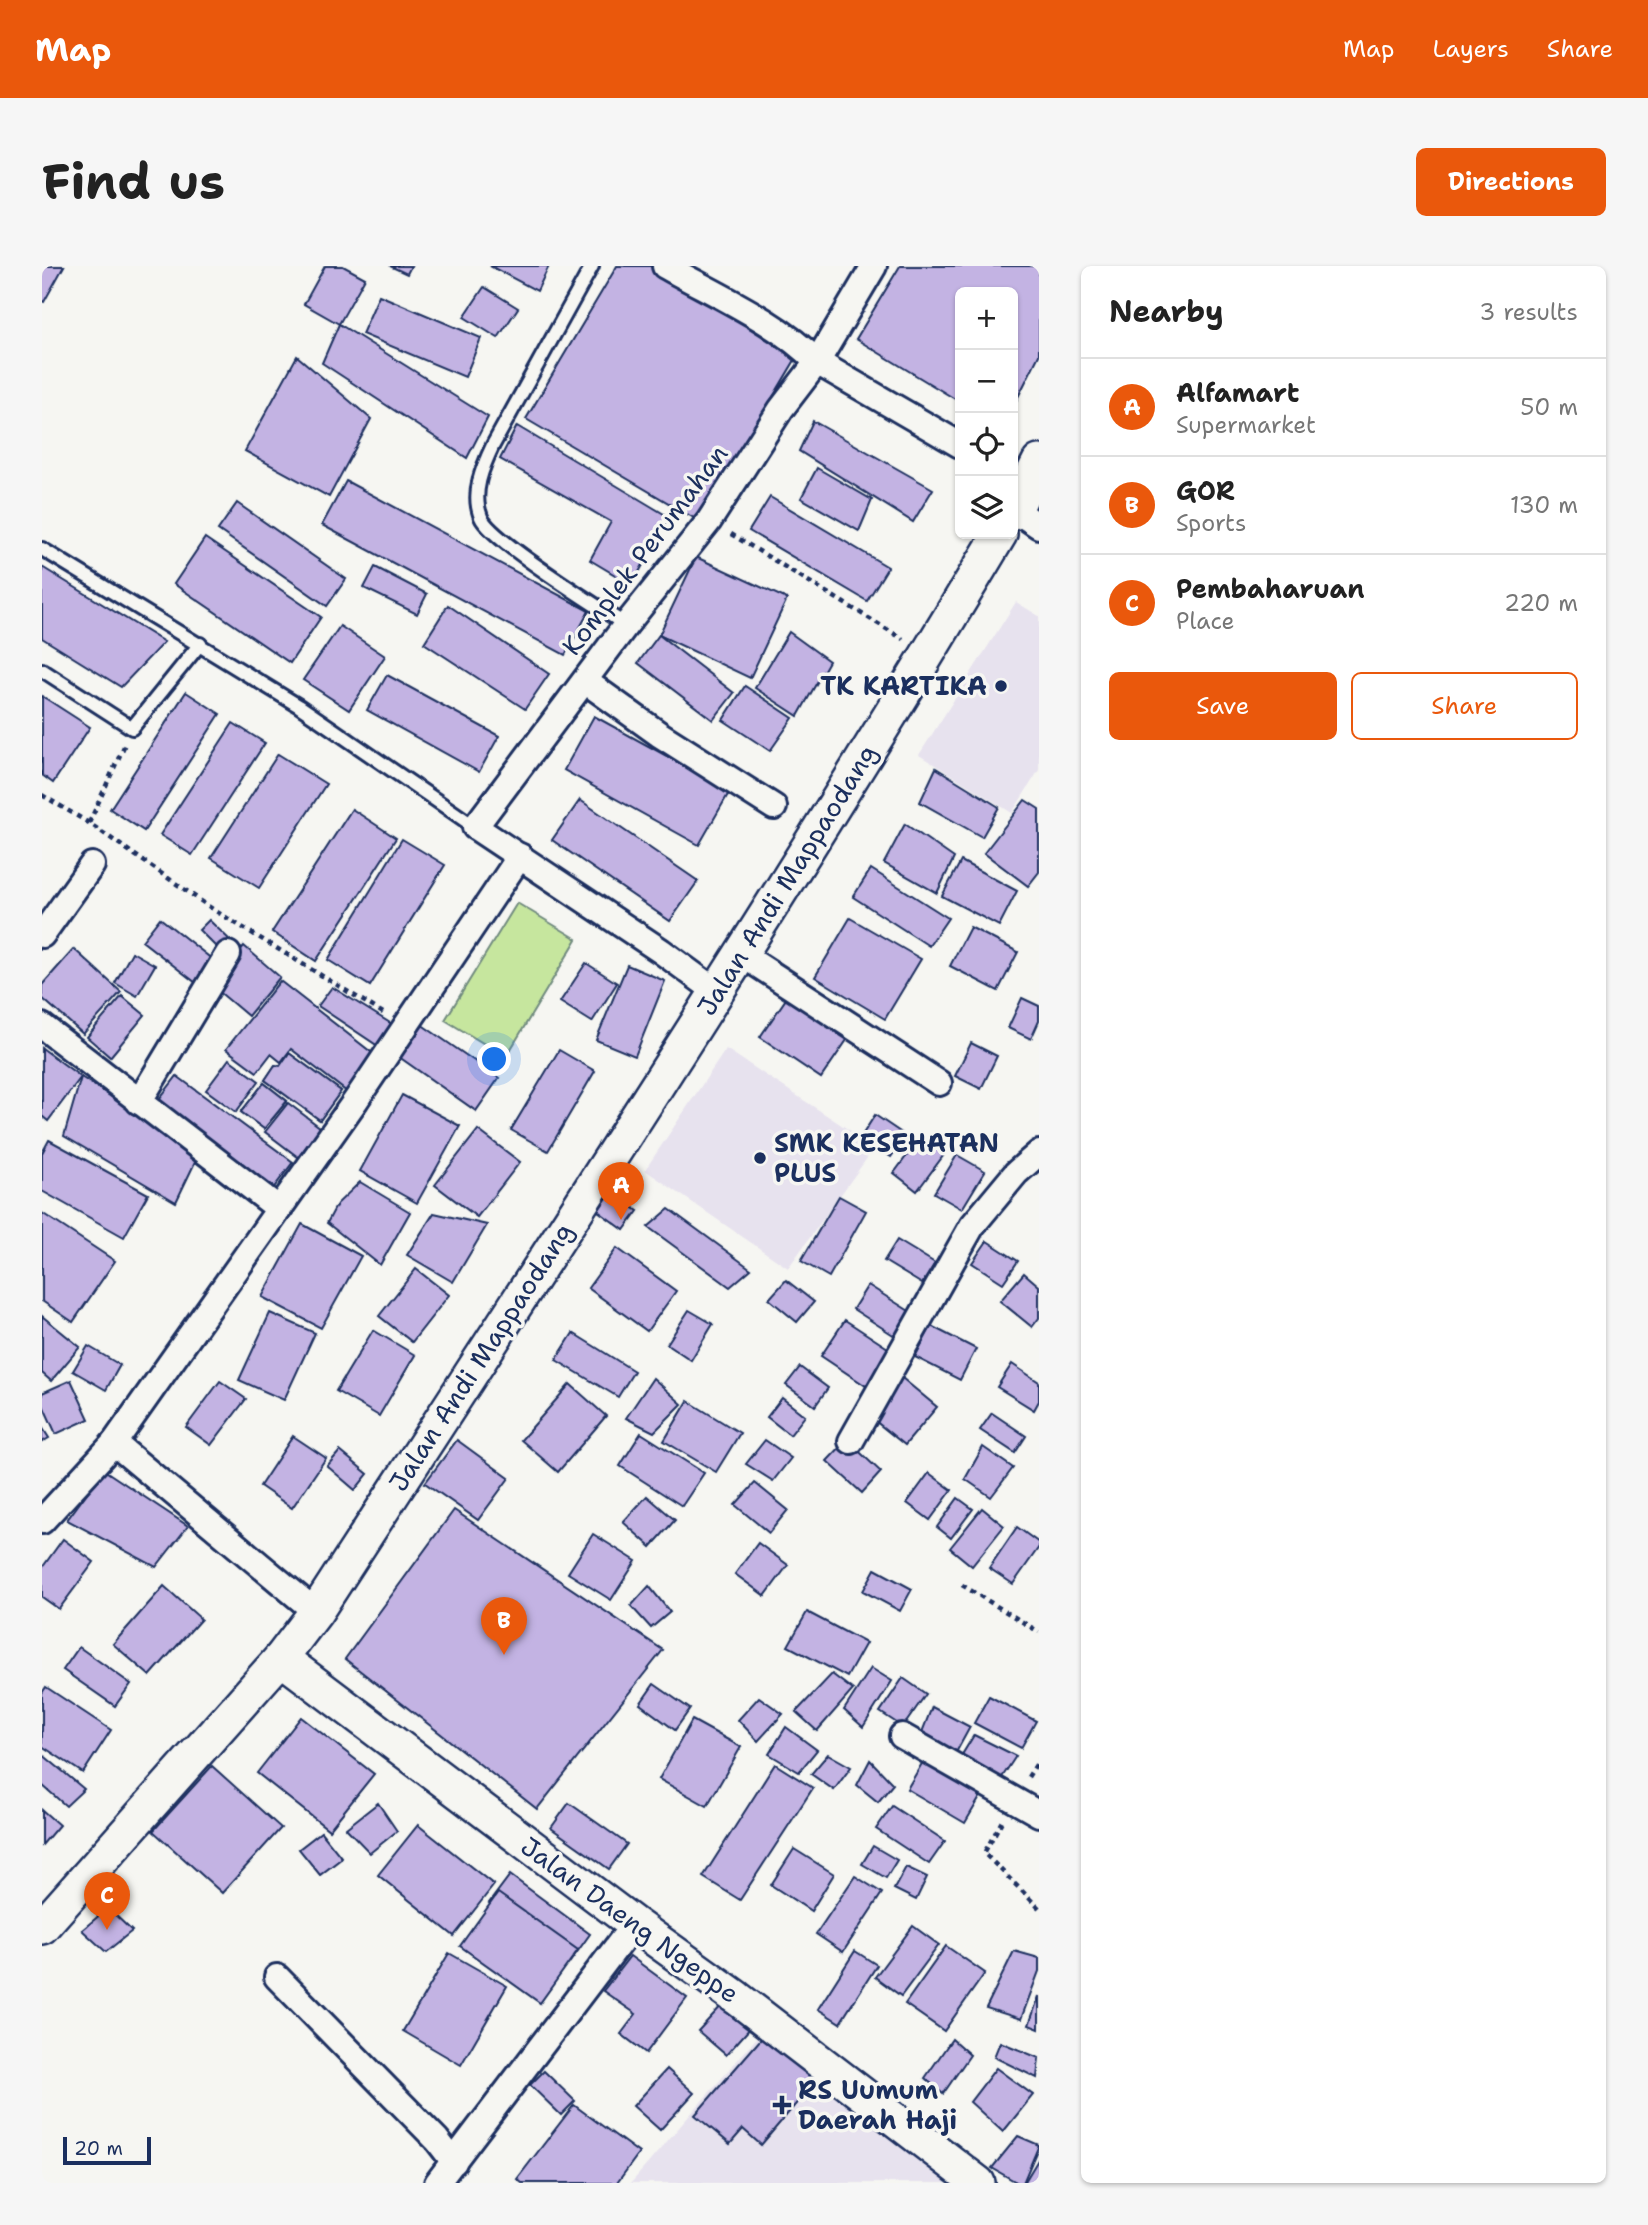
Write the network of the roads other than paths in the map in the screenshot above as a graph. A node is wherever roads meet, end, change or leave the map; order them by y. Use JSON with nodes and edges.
{"nodes":[{"id":1,"x":592,"y":266,"type":"edge"},
{"id":2,"x":664,"y":266,"type":"edge"},
{"id":3,"x":874,"y":266,"type":"edge"},
{"id":4,"x":817,"y":362,"type":"junction"},
{"id":5,"x":955,"y":441,"type":"edge"},
{"id":6,"x":1021,"y":500,"type":"edge"},
{"id":7,"x":42,"y":549,"type":"edge"},
{"id":8,"x":626,"y":625,"type":"junction"},
{"id":9,"x":200,"y":644,"type":"junction"},
{"id":10,"x":42,"y":670,"type":"edge"},
{"id":11,"x":585,"y":681,"type":"junction"},
{"id":12,"x":774,"y":807,"type":"dead end"},
{"id":13,"x":475,"y":827,"type":"junction"},
{"id":14,"x":520,"y":856,"type":"junction"},
{"id":15,"x":92,"y":864,"type":"dead end"},
{"id":16,"x":42,"y":935,"type":"edge"},
{"id":17,"x":228,"y":954,"type":"dead end"},
{"id":18,"x":741,"y":954,"type":"junction"},
{"id":19,"x":717,"y":992,"type":"junction"},
{"id":20,"x":42,"y":1026,"type":"edge"},
{"id":21,"x":939,"y":1083,"type":"dead end"},
{"id":22,"x":139,"y":1102,"type":"junction"},
{"id":23,"x":1039,"y":1153,"type":"edge"},
{"id":24,"x":278,"y":1208,"type":"junction"},
{"id":25,"x":851,"y":1441,"type":"dead end"},
{"id":26,"x":114,"y":1443,"type":"junction"},
{"id":27,"x":42,"y":1521,"type":"edge"},
{"id":28,"x":316,"y":1612,"type":"junction"},
{"id":29,"x":281,"y":1658,"type":"junction"},
{"id":30,"x":902,"y":1737,"type":"dead end"},
{"id":31,"x":1039,"y":1814,"type":"edge"},
{"id":32,"x":634,"y":1924,"type":"junction"},
{"id":33,"x":42,"y":1927,"type":"edge"},
{"id":34,"x":277,"y":1977,"type":"dead end"},
{"id":35,"x":454,"y":2162,"type":"junction"},
{"id":36,"x":973,"y":2182,"type":"edge"},
{"id":37,"x":437,"y":2183,"type":"edge"}],
"edges":[{"from":1,"to":8,"type":"lane"},
{"from":2,"to":4,"type":"street"},
{"from":3,"to":4,"type":"street","name":"Komplek Perumahan"},
{"from":4,"to":5,"type":"street"},
{"from":4,"to":8,"type":"street","name":"Komplek Perumahan"},
{"from":6,"to":18,"type":"street","name":"Jalan Andi Mappaodang"},
{"from":7,"to":9,"type":"lane"},
{"from":8,"to":11,"type":"street","name":"Komplek Perumahan"},
{"from":9,"to":10,"type":"lane"},
{"from":9,"to":13,"type":"lane"},
{"from":11,"to":12,"type":"street"},
{"from":11,"to":13,"type":"street","name":"Komplek Perumahan"},
{"from":13,"to":14,"type":"street"},
{"from":14,"to":19,"type":"street"},
{"from":14,"to":24,"type":"street"},
{"from":15,"to":16,"type":"street"},
{"from":17,"to":22,"type":"street"},
{"from":18,"to":19,"type":"street","name":"Jalan Andi Mappaodang"},
{"from":18,"to":21,"type":"street"},
{"from":19,"to":28,"type":"street","name":"Jalan Andi Mappaodang"},
{"from":20,"to":22,"type":"street"},
{"from":22,"to":24,"type":"street"},
{"from":23,"to":25,"type":"street"},
{"from":24,"to":26,"type":"street"},
{"from":26,"to":27,"type":"street"},
{"from":26,"to":28,"type":"street"},
{"from":28,"to":29,"type":"street","name":"Jalan Andi Mappaodang"},
{"from":29,"to":32,"type":"street","name":"Jalan Daeng Ngeppe"},
{"from":29,"to":33,"type":"street","name":"Jalan Andi Mappaodang"},
{"from":30,"to":31,"type":"street"},
{"from":32,"to":35,"type":"street"},
{"from":32,"to":36,"type":"street","name":"Jalan Daeng Ngeppe"},
{"from":34,"to":35,"type":"street"},
{"from":35,"to":37,"type":"street"}]}
